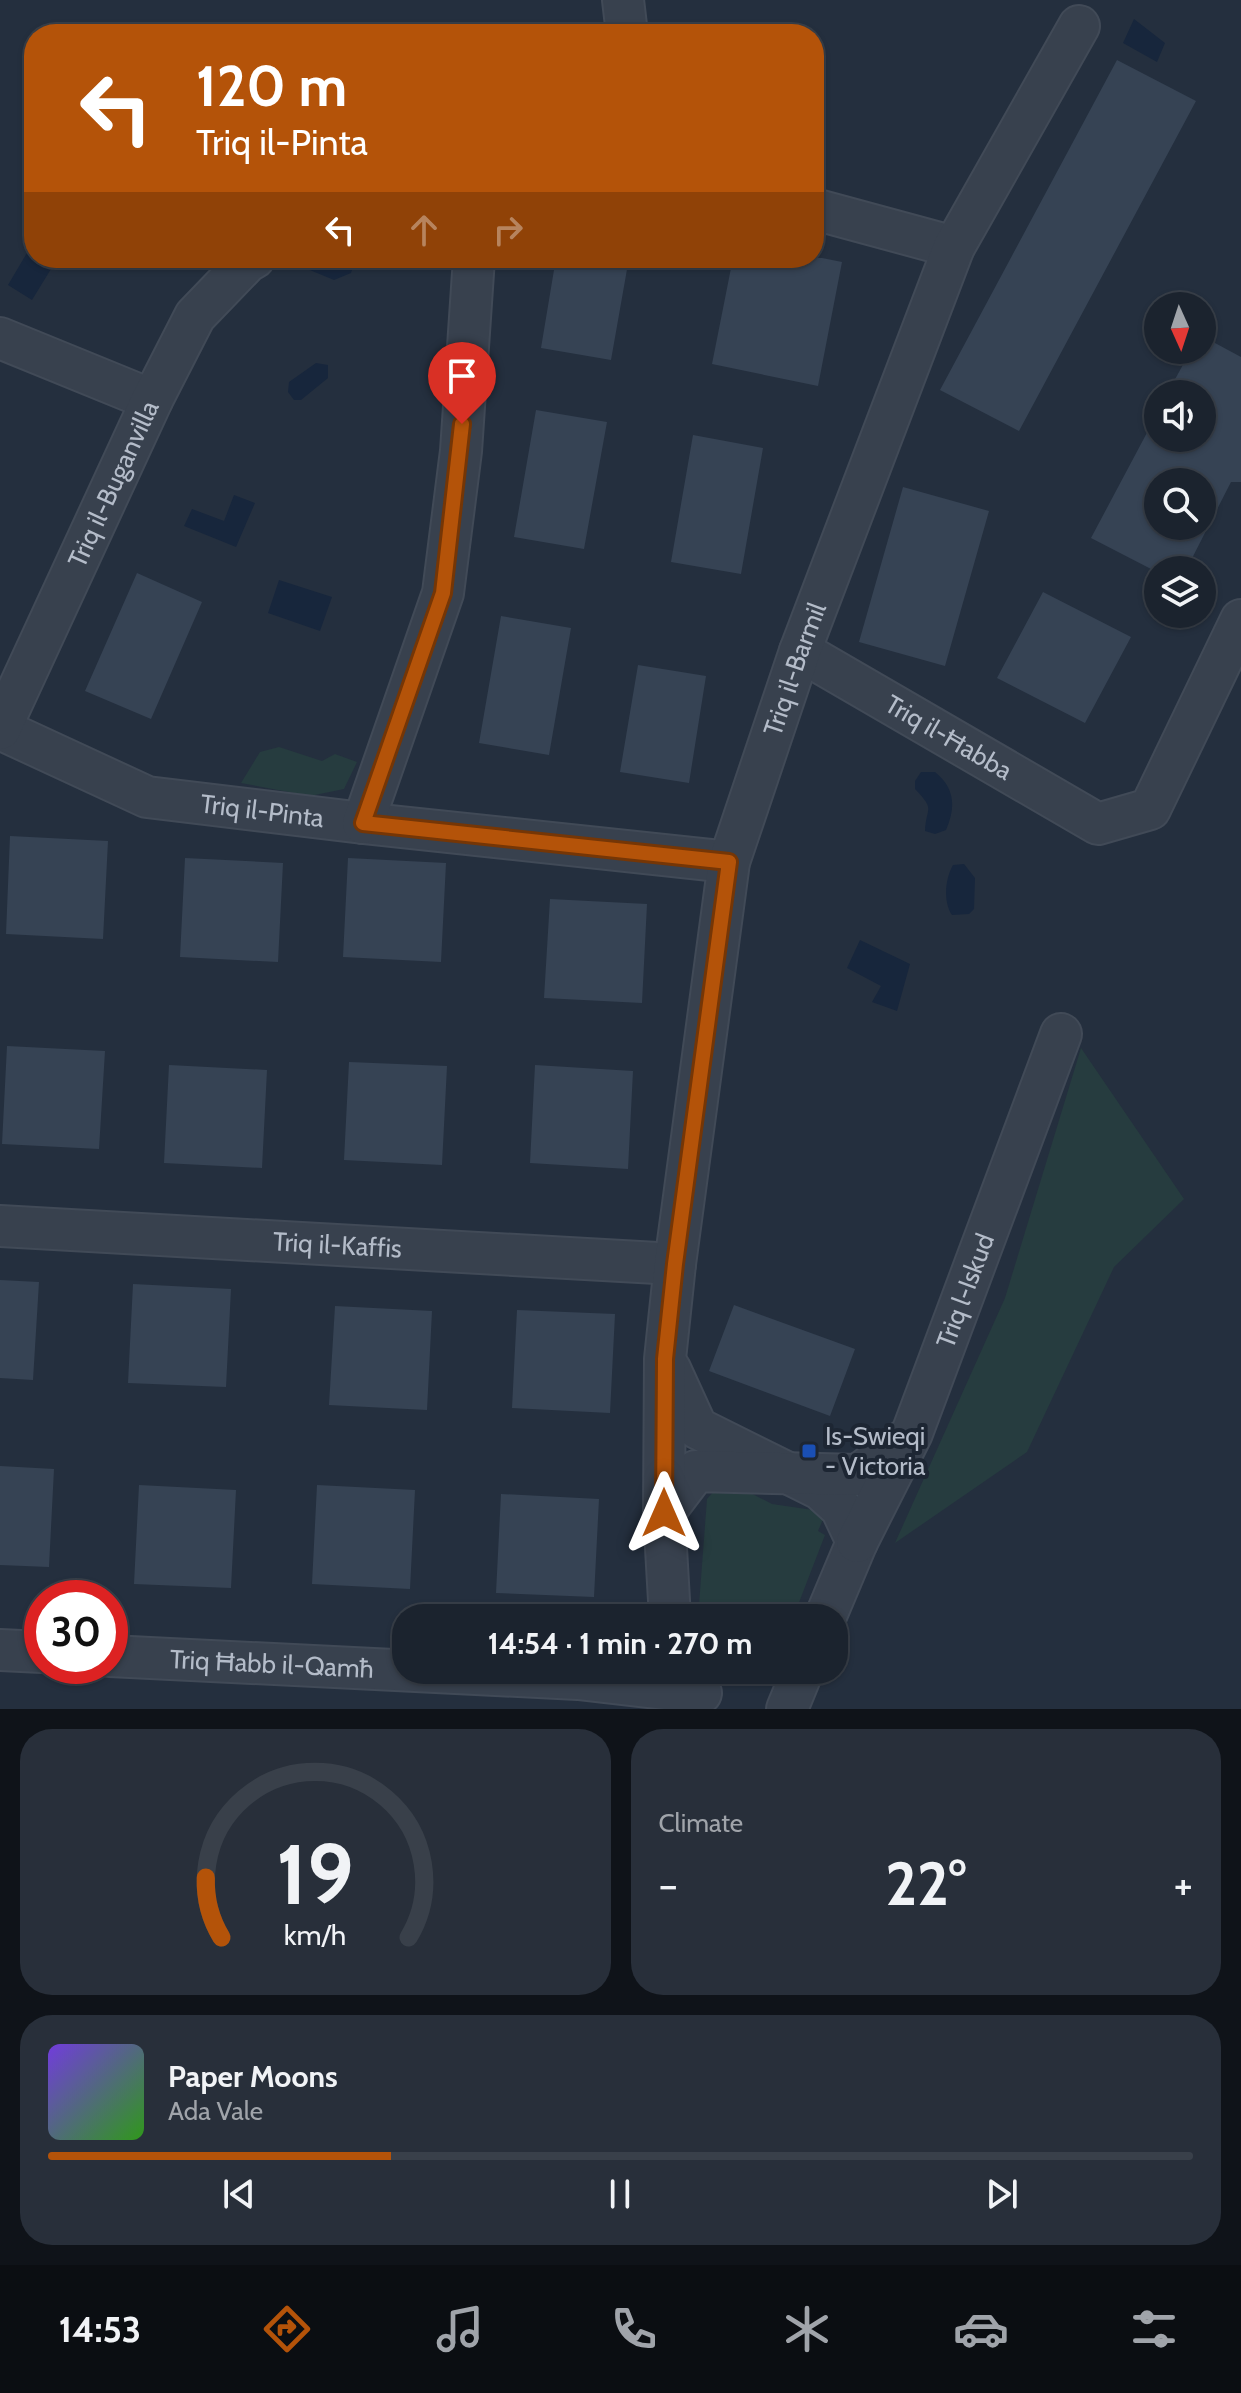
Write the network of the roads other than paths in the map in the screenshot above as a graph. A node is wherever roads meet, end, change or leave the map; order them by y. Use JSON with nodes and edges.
{"nodes":[{"id":1,"x":623,"y":0,"type":"edge"},
{"id":2,"x":626,"y":24,"type":"edge"},
{"id":3,"x":1079,"y":26,"type":"dead end"},
{"id":4,"x":824,"y":212,"type":"edge"},
{"id":5,"x":954,"y":247,"type":"junction"},
{"id":6,"x":244,"y":268,"type":"edge"},
{"id":7,"x":473,"y":268,"type":"edge"},
{"id":8,"x":0,"y":338,"type":"edge"},
{"id":9,"x":152,"y":400,"type":"junction"},
{"id":10,"x":1241,"y":620,"type":"edge"},
{"id":11,"x":800,"y":651,"type":"junction"},
{"id":12,"x":0,"y":729,"type":"edge"},
{"id":13,"x":363,"y":823,"type":"junction"},
{"id":14,"x":729,"y":862,"type":"junction"},
{"id":15,"x":1061,"y":1034,"type":"dead end"},
{"id":16,"x":0,"y":1226,"type":"edge"},
{"id":17,"x":675,"y":1264,"type":"junction"},
{"id":18,"x":665,"y":1359,"type":"junction"},
{"id":19,"x":912,"y":1433,"type":"junction"},
{"id":20,"x":782,"y":1471,"type":"junction"},
{"id":21,"x":664,"y":1513,"type":"junction"},
{"id":22,"x":857,"y":1542,"type":"junction"},
{"id":23,"x":669,"y":1604,"type":"edge"},
{"id":24,"x":831,"y":1604,"type":"edge"},
{"id":25,"x":0,"y":1650,"type":"edge"},
{"id":26,"x":24,"y":1651,"type":"edge"},
{"id":27,"x":128,"y":1657,"type":"edge"},
{"id":28,"x":392,"y":1667,"type":"edge"},
{"id":29,"x":656,"y":1684,"type":"edge"},
{"id":30,"x":703,"y":1691,"type":"edge"}],
"edges":[{"from":1,"to":2,"type":"street"},
{"from":3,"to":5,"type":"street","name":"Triq il-Barmil"},
{"from":4,"to":5,"type":"street"},
{"from":5,"to":11,"type":"street","name":"Triq il-Barmil"},
{"from":6,"to":9,"type":"street","name":"Triq il-Buganvilla"},
{"from":7,"to":13,"type":"street"},
{"from":8,"to":9,"type":"street"},
{"from":9,"to":12,"type":"street","name":"Triq il-Buganvilla"},
{"from":10,"to":11,"type":"street","name":"Triq il-Ħabba"},
{"from":11,"to":14,"type":"street","name":"Triq il-Barmil"},
{"from":12,"to":13,"type":"street","name":"Triq il-Pinta"},
{"from":13,"to":14,"type":"street","name":"Triq il-Pinta"},
{"from":14,"to":17,"type":"street","name":"Triq il-Barmil"},
{"from":15,"to":19,"type":"street","name":"Triq l-Iskud"},
{"from":16,"to":17,"type":"street","name":"Triq il-Kaffis"},
{"from":17,"to":18,"type":"street","name":"Triq il-Barmil"},
{"from":18,"to":20,"type":"street"},
{"from":18,"to":21,"type":"street","name":"Triq il-Barmil"},
{"from":19,"to":20,"type":"street"},
{"from":19,"to":22,"type":"street","name":"Triq l-Iskud"},
{"from":20,"to":21,"type":"street"},
{"from":20,"to":22,"type":"street"},
{"from":21,"to":23,"type":"street","name":"Triq il-Barmil"},
{"from":22,"to":24,"type":"street","name":"Triq l-Iskud"},
{"from":25,"to":26,"type":"street"},
{"from":27,"to":28,"type":"street","name":"Triq Ħabb il-Qamħ"},
{"from":29,"to":30,"type":"street","name":"Triq Ħabb il-Qamħ"}]}
